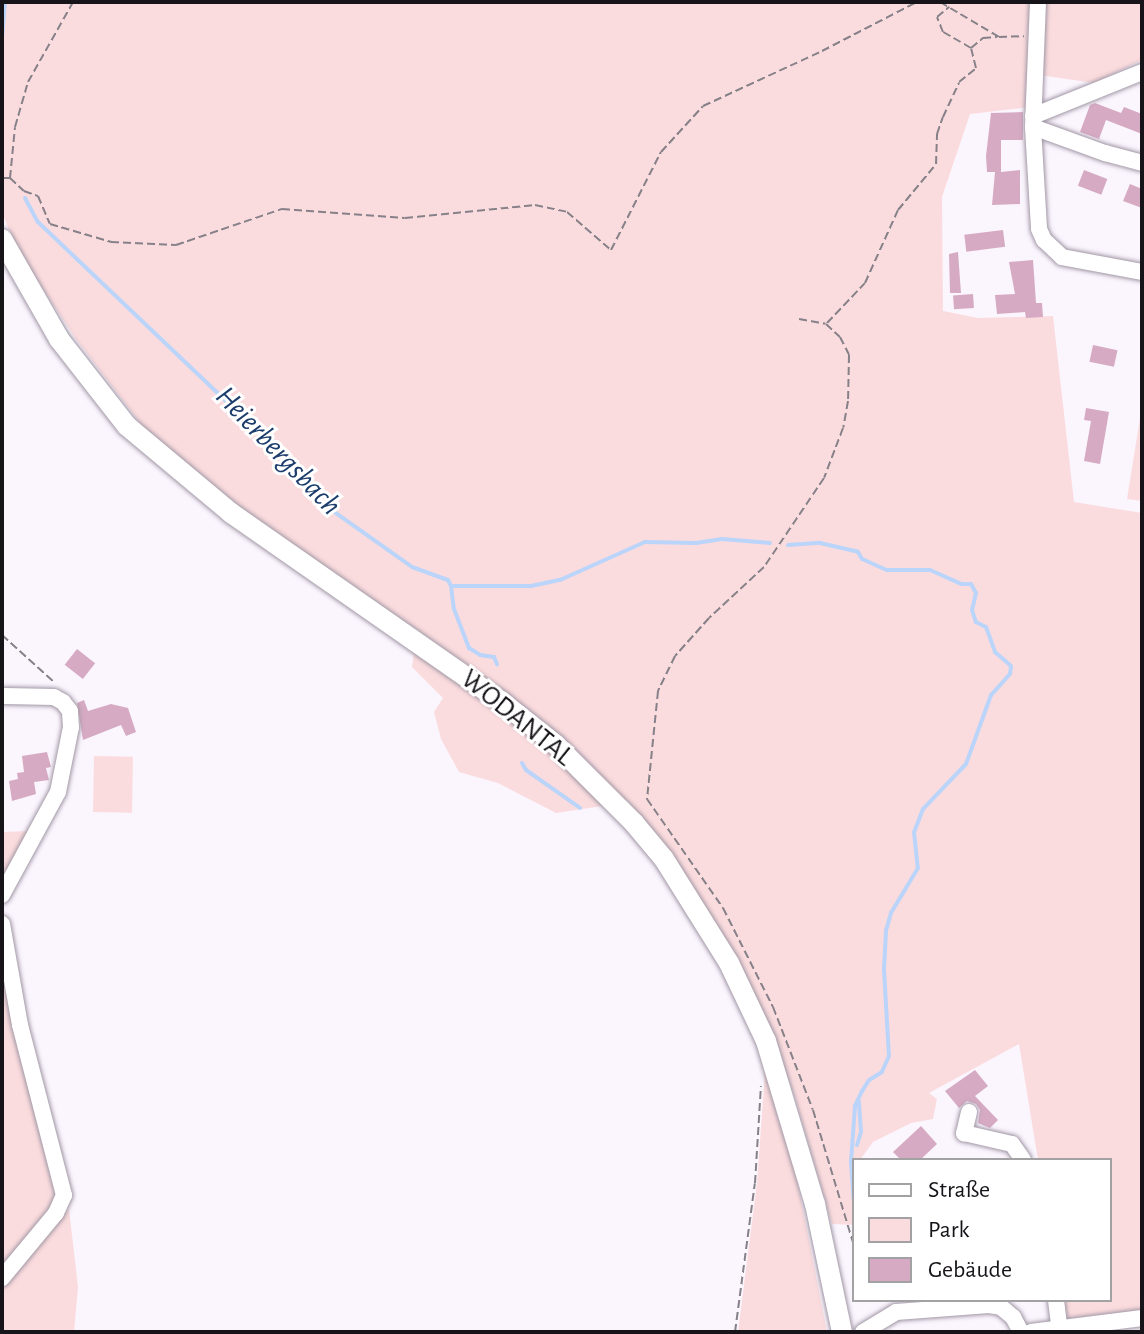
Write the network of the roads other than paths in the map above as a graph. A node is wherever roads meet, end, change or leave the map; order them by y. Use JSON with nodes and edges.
{"nodes":[{"id":1,"x":1038,"y":2,"type":"edge"},
{"id":2,"x":1142,"y":72,"type":"edge"},
{"id":3,"x":1033,"y":121,"type":"junction"},
{"id":4,"x":1142,"y":163,"type":"edge"},
{"id":5,"x":2,"y":239,"type":"edge"},
{"id":6,"x":1142,"y":272,"type":"edge"},
{"id":7,"x":5,"y":696,"type":"dead end"},
{"id":8,"x":2,"y":895,"type":"edge"},
{"id":9,"x":2,"y":924,"type":"edge"},
{"id":10,"x":969,"y":1112,"type":"dead end"},
{"id":11,"x":1022,"y":1158,"type":"edge"},
{"id":12,"x":2,"y":1278,"type":"edge"},
{"id":13,"x":1056,"y":1302,"type":"edge"},
{"id":14,"x":1001,"y":1304,"type":"edge"},
{"id":15,"x":892,"y":1306,"type":"edge"},
{"id":16,"x":1142,"y":1318,"type":"edge"},
{"id":17,"x":1059,"y":1326,"type":"junction"},
{"id":18,"x":842,"y":1332,"type":"edge"},
{"id":19,"x":863,"y":1332,"type":"edge"},
{"id":20,"x":1021,"y":1332,"type":"edge"},
{"id":21,"x":1031,"y":1332,"type":"edge"}],
"edges":[{"from":1,"to":3,"type":"street"},
{"from":2,"to":3,"type":"street"},
{"from":3,"to":4,"type":"street"},
{"from":3,"to":6,"type":"street"},
{"from":5,"to":18,"type":"main road","name":"WODANTAL"},
{"from":7,"to":8,"type":"street"},
{"from":9,"to":12,"type":"street"},
{"from":10,"to":11,"type":"street"},
{"from":13,"to":17,"type":"street"},
{"from":14,"to":15,"type":"street"},
{"from":14,"to":20,"type":"street"},
{"from":15,"to":19,"type":"street"},
{"from":16,"to":17,"type":"street"},
{"from":17,"to":21,"type":"street"}]}
